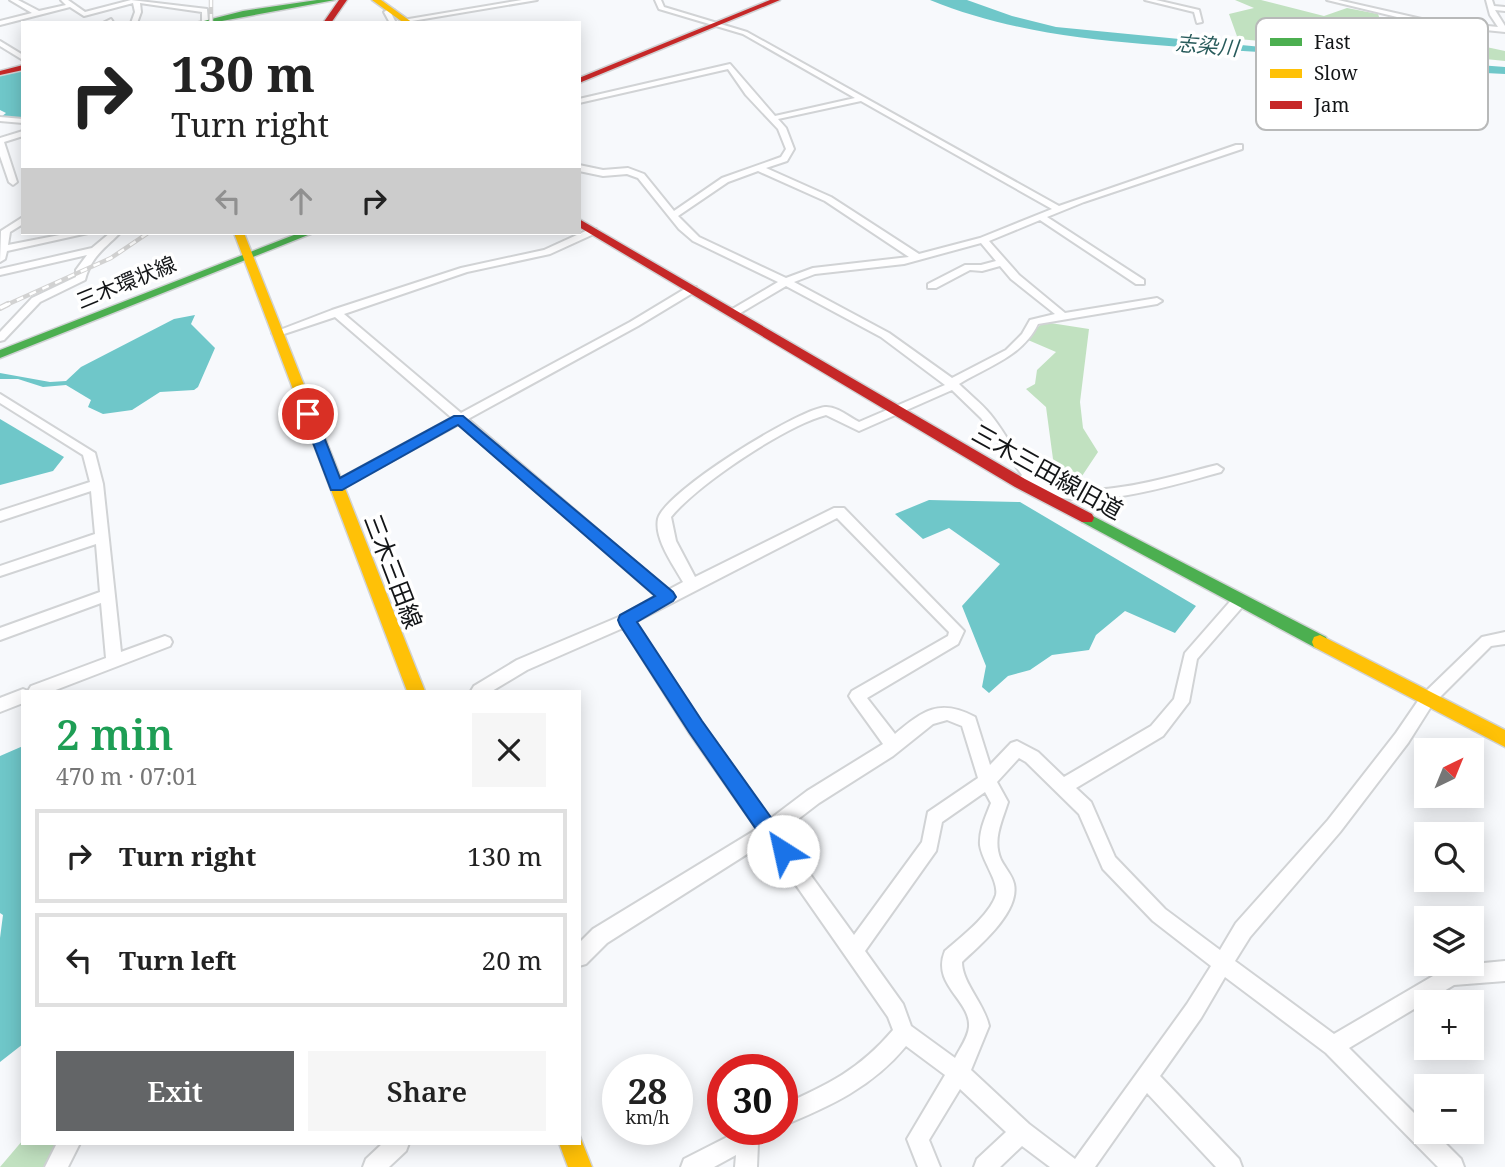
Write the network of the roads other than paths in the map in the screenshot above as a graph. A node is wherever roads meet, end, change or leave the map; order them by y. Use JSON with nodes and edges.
{"nodes":[{"id":1,"x":13,"y":0,"type":"edge"},
{"id":2,"x":331,"y":0,"type":"edge"},
{"id":3,"x":343,"y":0,"type":"edge"},
{"id":4,"x":376,"y":0,"type":"edge"},
{"id":5,"x":534,"y":0,"type":"edge"},
{"id":6,"x":658,"y":0,"type":"edge"},
{"id":7,"x":776,"y":0,"type":"edge"},
{"id":8,"x":1148,"y":0,"type":"edge"},
{"id":9,"x":1330,"y":0,"type":"edge"},
{"id":10,"x":140,"y":1,"type":"edge"},
{"id":11,"x":70,"y":2,"type":"edge"},
{"id":12,"x":268,"y":4,"type":"edge"},
{"id":13,"x":1490,"y":4,"type":"edge"},
{"id":14,"x":1505,"y":9,"type":"edge"},
{"id":15,"x":37,"y":13,"type":"junction"},
{"id":16,"x":20,"y":18,"type":"junction"},
{"id":17,"x":1409,"y":18,"type":"edge"},
{"id":18,"x":400,"y":19,"type":"edge"},
{"id":19,"x":25,"y":21,"type":"edge"},
{"id":20,"x":135,"y":21,"type":"edge"},
{"id":21,"x":202,"y":21,"type":"edge"},
{"id":22,"x":206,"y":21,"type":"edge"},
{"id":23,"x":328,"y":21,"type":"edge"},
{"id":24,"x":1199,"y":22,"type":"dead end"},
{"id":25,"x":0,"y":23,"type":"edge"},
{"id":26,"x":718,"y":25,"type":"junction"},
{"id":27,"x":1504,"y":30,"type":"edge"},
{"id":28,"x":0,"y":43,"type":"edge"},
{"id":29,"x":21,"y":46,"type":"edge"},
{"id":30,"x":9,"y":49,"type":"junction"},
{"id":31,"x":21,"y":58,"type":"edge"},
{"id":32,"x":0,"y":73,"type":"edge"},
{"id":33,"x":581,"y":80,"type":"edge"},
{"id":34,"x":861,"y":99,"type":"junction"},
{"id":35,"x":581,"y":100,"type":"edge"},
{"id":36,"x":774,"y":118,"type":"junction"},
{"id":37,"x":0,"y":119,"type":"edge"},
{"id":38,"x":21,"y":121,"type":"edge"},
{"id":39,"x":21,"y":134,"type":"edge"},
{"id":40,"x":0,"y":142,"type":"edge"},
{"id":41,"x":1239,"y":147,"type":"dead end"},
{"id":42,"x":581,"y":168,"type":"edge"},
{"id":43,"x":761,"y":169,"type":"junction"},
{"id":44,"x":13,"y":182,"type":"dead end"},
{"id":45,"x":1059,"y":209,"type":"junction"},
{"id":46,"x":673,"y":215,"type":"junction"},
{"id":47,"x":1041,"y":217,"type":"junction"},
{"id":48,"x":21,"y":222,"type":"edge"},
{"id":49,"x":586,"y":227,"type":"edge"},
{"id":50,"x":3,"y":235,"type":"edge"},
{"id":51,"x":78,"y":235,"type":"edge"},
{"id":52,"x":113,"y":235,"type":"edge"},
{"id":53,"x":240,"y":235,"type":"edge"},
{"id":54,"x":302,"y":235,"type":"edge"},
{"id":55,"x":574,"y":235,"type":"edge"},
{"id":56,"x":983,"y":240,"type":"junction"},
{"id":57,"x":95,"y":250,"type":"junction"},
{"id":58,"x":247,"y":255,"type":"junction"},
{"id":59,"x":918,"y":258,"type":"junction"},
{"id":60,"x":1002,"y":261,"type":"junction"},
{"id":61,"x":1,"y":263,"type":"edge"},
{"id":62,"x":786,"y":282,"type":"junction"},
{"id":63,"x":1140,"y":282,"type":"dead end"},
{"id":64,"x":932,"y":286,"type":"dead end"},
{"id":65,"x":692,"y":289,"type":"junction"},
{"id":66,"x":1157,"y":301,"type":"dead end"},
{"id":67,"x":336,"y":312,"type":"junction"},
{"id":68,"x":733,"y":313,"type":"junction"},
{"id":69,"x":1064,"y":317,"type":"junction"},
{"id":70,"x":277,"y":333,"type":"junction"},
{"id":71,"x":0,"y":338,"type":"edge"},
{"id":72,"x":0,"y":354,"type":"edge"},
{"id":73,"x":952,"y":384,"type":"junction"},
{"id":74,"x":0,"y":398,"type":"edge"},
{"id":75,"x":897,"y":411,"type":"junction"},
{"id":76,"x":459,"y":419,"type":"junction"},
{"id":77,"x":1217,"y":469,"type":"dead end"},
{"id":78,"x":1025,"y":479,"type":"junction"},
{"id":79,"x":97,"y":484,"type":"junction"},
{"id":80,"x":337,"y":486,"type":"junction"},
{"id":81,"x":0,"y":516,"type":"edge"},
{"id":82,"x":102,"y":537,"type":"junction"},
{"id":83,"x":0,"y":571,"type":"edge"},
{"id":84,"x":692,"y":585,"type":"junction"},
{"id":85,"x":107,"y":595,"type":"junction"},
{"id":86,"x":667,"y":597,"type":"junction"},
{"id":87,"x":1239,"y":601,"type":"junction"},
{"id":88,"x":626,"y":620,"type":"junction"},
{"id":89,"x":0,"y":634,"type":"edge"},
{"id":90,"x":1505,"y":638,"type":"edge"},
{"id":91,"x":165,"y":642,"type":"dead end"},
{"id":92,"x":114,"y":662,"type":"junction"},
{"id":93,"x":39,"y":690,"type":"edge"},
{"id":94,"x":415,"y":690,"type":"edge"},
{"id":95,"x":481,"y":690,"type":"edge"},
{"id":96,"x":21,"y":697,"type":"edge"},
{"id":97,"x":1427,"y":700,"type":"junction"},
{"id":98,"x":0,"y":705,"type":"edge"},
{"id":99,"x":1505,"y":739,"type":"edge"},
{"id":100,"x":892,"y":746,"type":"junction"},
{"id":101,"x":987,"y":781,"type":"junction"},
{"id":102,"x":1063,"y":786,"type":"junction"},
{"id":103,"x":769,"y":831,"type":"junction"},
{"id":104,"x":853,"y":951,"type":"junction"},
{"id":105,"x":581,"y":955,"type":"edge"},
{"id":106,"x":1223,"y":962,"type":"junction"},
{"id":107,"x":1505,"y":971,"type":"edge"},
{"id":108,"x":904,"y":1033,"type":"junction"},
{"id":109,"x":1333,"y":1045,"type":"junction"},
{"id":110,"x":957,"y":1071,"type":"junction"},
{"id":111,"x":1148,"y":1079,"type":"junction"},
{"id":112,"x":798,"y":1109,"type":"edge"},
{"id":113,"x":1021,"y":1132,"type":"junction"},
{"id":114,"x":68,"y":1145,"type":"edge"},
{"id":115,"x":396,"y":1145,"type":"edge"},
{"id":116,"x":572,"y":1145,"type":"edge"},
{"id":117,"x":735,"y":1145,"type":"edge"},
{"id":118,"x":753,"y":1145,"type":"edge"},
{"id":119,"x":56,"y":1167,"type":"edge"},
{"id":120,"x":374,"y":1167,"type":"edge"},
{"id":121,"x":580,"y":1167,"type":"edge"},
{"id":122,"x":692,"y":1167,"type":"edge"},
{"id":123,"x":746,"y":1167,"type":"edge"},
{"id":124,"x":929,"y":1167,"type":"edge"},
{"id":125,"x":985,"y":1167,"type":"edge"},
{"id":126,"x":1068,"y":1167,"type":"edge"},
{"id":127,"x":1082,"y":1167,"type":"edge"},
{"id":128,"x":1231,"y":1167,"type":"edge"},
{"id":129,"x":1453,"y":1167,"type":"edge"}],
"edges":[{"from":1,"to":15,"type":"street"},
{"from":2,"to":12,"type":"main road"},
{"from":3,"to":23,"type":"main road"},
{"from":4,"to":18,"type":"main road"},
{"from":5,"to":18,"type":"street"},
{"from":6,"to":26,"type":"street"},
{"from":7,"to":26,"type":"main road"},
{"from":8,"to":24,"type":"street"},
{"from":9,"to":17,"type":"street"},
{"from":10,"to":11,"type":"street"},
{"from":10,"to":20,"type":"street"},
{"from":10,"to":21,"type":"street"},
{"from":11,"to":15,"type":"street"},
{"from":12,"to":22,"type":"main road"},
{"from":13,"to":14,"type":"street"},
{"from":13,"to":27,"type":"street"},
{"from":15,"to":16,"type":"street"},
{"from":16,"to":19,"type":"street"},
{"from":16,"to":25,"type":"street"},
{"from":26,"to":33,"type":"main road"},
{"from":26,"to":34,"type":"street"},
{"from":28,"to":30,"type":"street"},
{"from":29,"to":30,"type":"street"},
{"from":30,"to":31,"type":"street"},
{"from":31,"to":32,"type":"main road"},
{"from":34,"to":36,"type":"street"},
{"from":34,"to":45,"type":"street"},
{"from":35,"to":36,"type":"street"},
{"from":36,"to":43,"type":"street"},
{"from":37,"to":38,"type":"street"},
{"from":39,"to":40,"type":"street"},
{"from":40,"to":44,"type":"street"},
{"from":41,"to":45,"type":"street"},
{"from":42,"to":46,"type":"street"},
{"from":43,"to":46,"type":"street"},
{"from":43,"to":59,"type":"street"},
{"from":45,"to":47,"type":"street"},
{"from":46,"to":62,"type":"street"},
{"from":47,"to":56,"type":"street"},
{"from":47,"to":63,"type":"street"},
{"from":48,"to":50,"type":"street"},
{"from":49,"to":65,"type":"main road","name":"三木三田線旧道"},
{"from":50,"to":61,"type":"street"},
{"from":51,"to":61,"type":"street"},
{"from":52,"to":57,"type":"street"},
{"from":53,"to":58,"type":"main road","name":"三木三田線"},
{"from":54,"to":58,"type":"main road","name":"三木環状線"},
{"from":55,"to":67,"type":"street"},
{"from":56,"to":59,"type":"street"},
{"from":56,"to":60,"type":"street"},
{"from":57,"to":61,"type":"street"},
{"from":57,"to":71,"type":"street"},
{"from":58,"to":70,"type":"main road","name":"三木三田線"},
{"from":58,"to":72,"type":"main road","name":"三木環状線"},
{"from":59,"to":62,"type":"street"},
{"from":60,"to":64,"type":"street"},
{"from":60,"to":69,"type":"street"},
{"from":62,"to":68,"type":"street"},
{"from":62,"to":73,"type":"street"},
{"from":65,"to":68,"type":"main road","name":"三木三田線旧道"},
{"from":65,"to":76,"type":"street"},
{"from":66,"to":69,"type":"street"},
{"from":67,"to":70,"type":"street"},
{"from":67,"to":76,"type":"street"},
{"from":68,"to":75,"type":"main road","name":"三木三田線旧道"},
{"from":69,"to":73,"type":"street"},
{"from":70,"to":80,"type":"main road","name":"三木三田線"},
{"from":73,"to":75,"type":"street"},
{"from":73,"to":78,"type":"street"},
{"from":74,"to":79,"type":"street"},
{"from":75,"to":78,"type":"main road","name":"三木三田線旧道"},
{"from":75,"to":84,"type":"street"},
{"from":76,"to":80,"type":"street"},
{"from":76,"to":86,"type":"street"},
{"from":77,"to":78,"type":"street"},
{"from":78,"to":87,"type":"main road","name":"三木三田線旧道"},
{"from":79,"to":81,"type":"street"},
{"from":79,"to":82,"type":"street"},
{"from":80,"to":94,"type":"main road","name":"三木三田線"},
{"from":82,"to":83,"type":"street"},
{"from":82,"to":85,"type":"street"},
{"from":84,"to":86,"type":"street"},
{"from":84,"to":100,"type":"street"},
{"from":85,"to":89,"type":"street"},
{"from":85,"to":92,"type":"street"},
{"from":86,"to":88,"type":"street"},
{"from":87,"to":97,"type":"main road","name":"三木三田線旧道"},
{"from":87,"to":102,"type":"street"},
{"from":88,"to":95,"type":"street"},
{"from":88,"to":103,"type":"street"},
{"from":90,"to":97,"type":"street"},
{"from":91,"to":92,"type":"street"},
{"from":92,"to":93,"type":"street"},
{"from":96,"to":98,"type":"street"},
{"from":97,"to":99,"type":"main road","name":"三木三田線旧道"},
{"from":97,"to":106,"type":"street"},
{"from":100,"to":101,"type":"street"},
{"from":100,"to":103,"type":"street"},
{"from":101,"to":102,"type":"street"},
{"from":101,"to":104,"type":"street"},
{"from":101,"to":110,"type":"street"},
{"from":102,"to":106,"type":"street"},
{"from":103,"to":104,"type":"street"},
{"from":103,"to":105,"type":"street"},
{"from":104,"to":108,"type":"street"},
{"from":106,"to":109,"type":"street"},
{"from":106,"to":111,"type":"street"},
{"from":107,"to":109,"type":"street"},
{"from":108,"to":110,"type":"street"},
{"from":108,"to":112,"type":"street"},
{"from":109,"to":129,"type":"street"},
{"from":110,"to":113,"type":"street"},
{"from":110,"to":124,"type":"street"},
{"from":111,"to":127,"type":"street"},
{"from":111,"to":128,"type":"street"},
{"from":113,"to":125,"type":"street"},
{"from":113,"to":126,"type":"street"},
{"from":114,"to":119,"type":"street"},
{"from":115,"to":120,"type":"street"},
{"from":116,"to":121,"type":"main road"},
{"from":117,"to":122,"type":"street"},
{"from":118,"to":123,"type":"street"}]}
